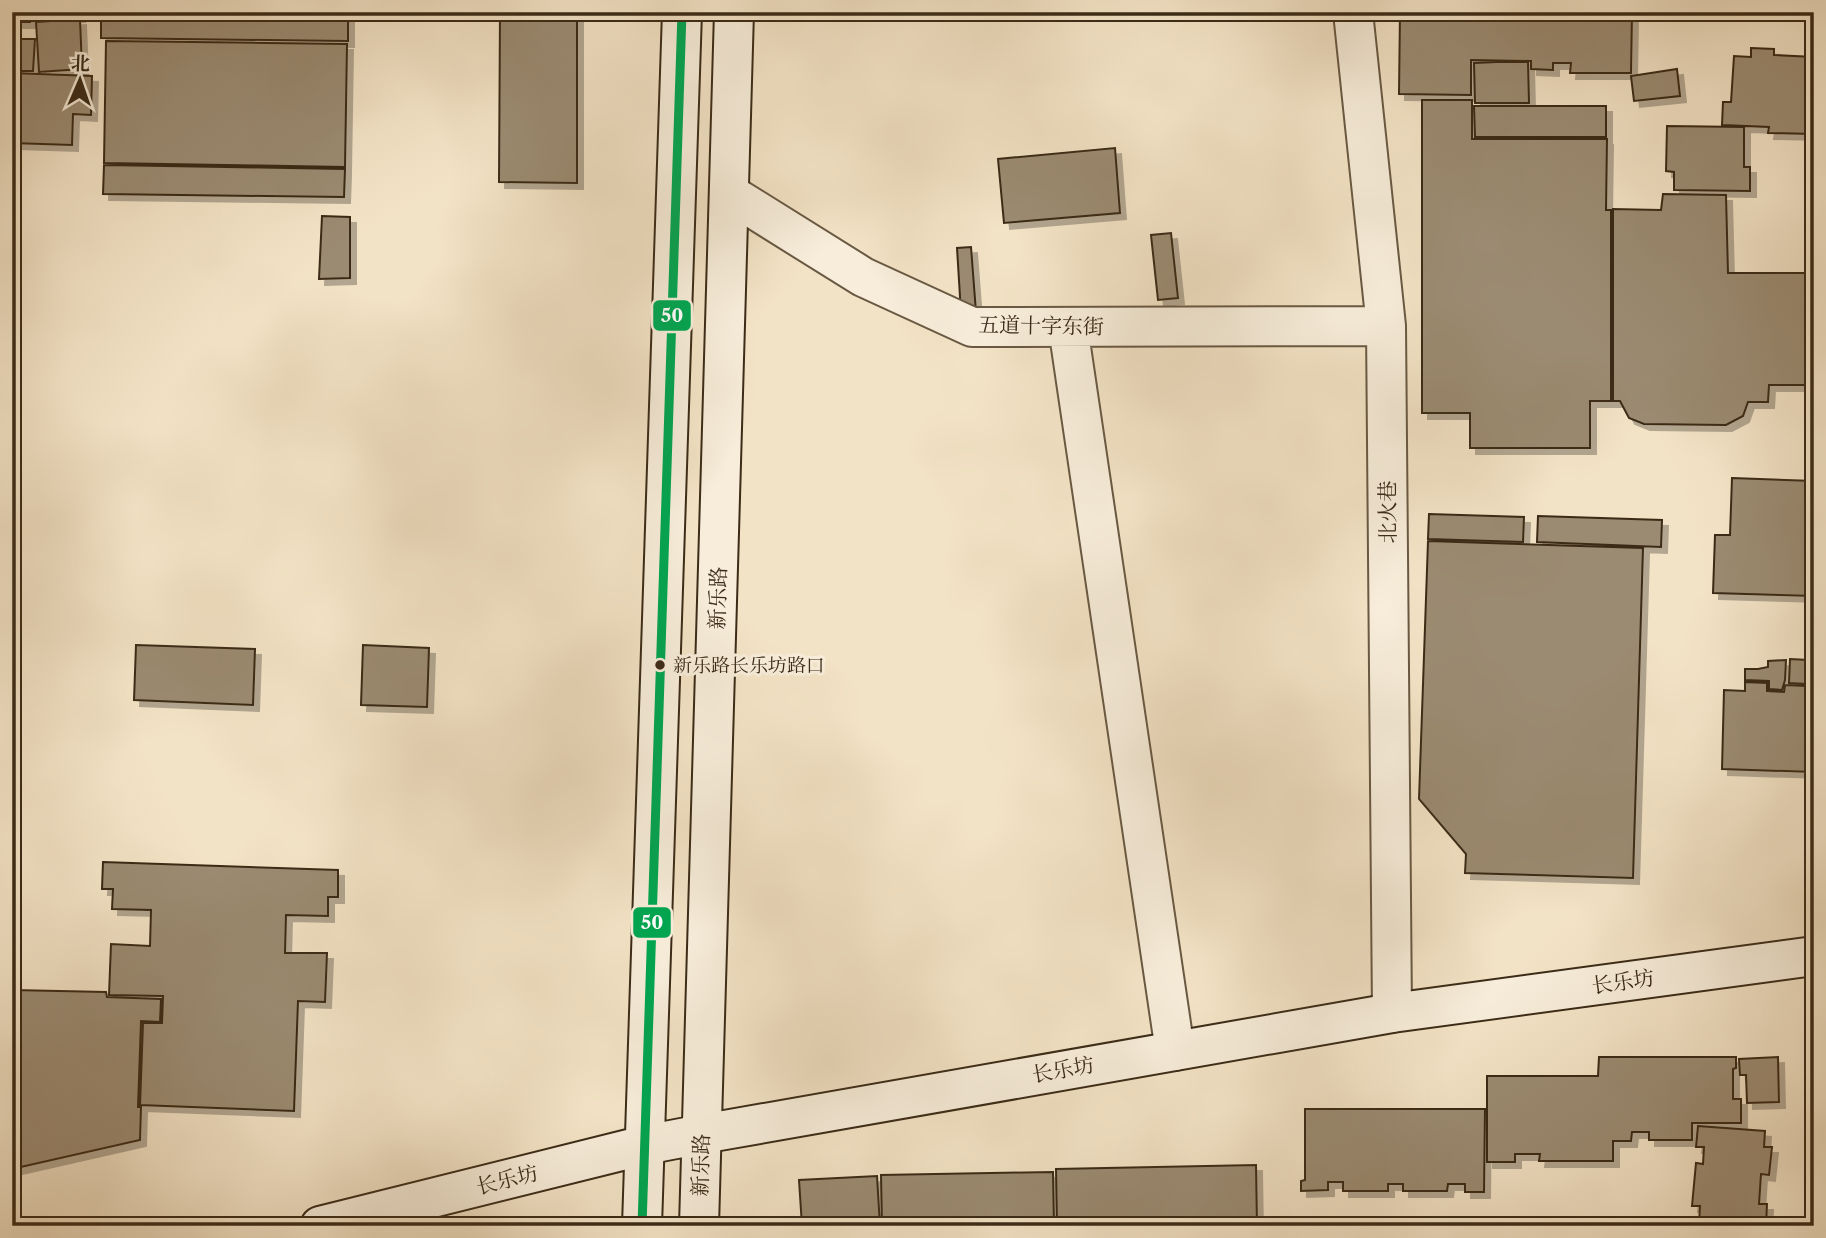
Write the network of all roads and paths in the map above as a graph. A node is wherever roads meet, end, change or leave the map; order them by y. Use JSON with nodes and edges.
{"nodes":[{"id":1,"x":682,"y":12,"type":"edge"},
{"id":2,"x":734,"y":12,"type":"edge"},
{"id":3,"x":1353,"y":12,"type":"edge"},
{"id":4,"x":730,"y":194,"type":"junction"},
{"id":5,"x":1387,"y":326,"type":"junction"},
{"id":6,"x":1068,"y":327,"type":"junction"},
{"id":7,"x":1814,"y":956,"type":"edge"},
{"id":8,"x":1392,"y":1013,"type":"junction"},
{"id":9,"x":1175,"y":1051,"type":"junction"},
{"id":10,"x":702,"y":1134,"type":"junction"},
{"id":11,"x":645,"y":1145,"type":"junction"},
{"id":12,"x":320,"y":1226,"type":"edge"},
{"id":13,"x":642,"y":1226,"type":"edge"},
{"id":14,"x":699,"y":1226,"type":"edge"}],
"edges":[{"from":1,"to":11,"type":"street"},
{"from":2,"to":4,"type":"street","name":"新乐路"},
{"from":3,"to":5,"type":"street","name":"北火巷"},
{"from":4,"to":6,"type":"street","name":"五道十字东街"},
{"from":4,"to":10,"type":"street","name":"新乐路"},
{"from":5,"to":6,"type":"street","name":"五道十字东街"},
{"from":5,"to":8,"type":"street","name":"北火巷"},
{"from":6,"to":9,"type":"street"},
{"from":7,"to":8,"type":"street","name":"长乐坊"},
{"from":8,"to":9,"type":"street","name":"长乐坊"},
{"from":9,"to":10,"type":"street","name":"长乐坊"},
{"from":10,"to":11,"type":"street","name":"长乐坊"},
{"from":10,"to":14,"type":"street","name":"新乐路"},
{"from":11,"to":12,"type":"street","name":"长乐坊"},
{"from":11,"to":13,"type":"street"}]}
